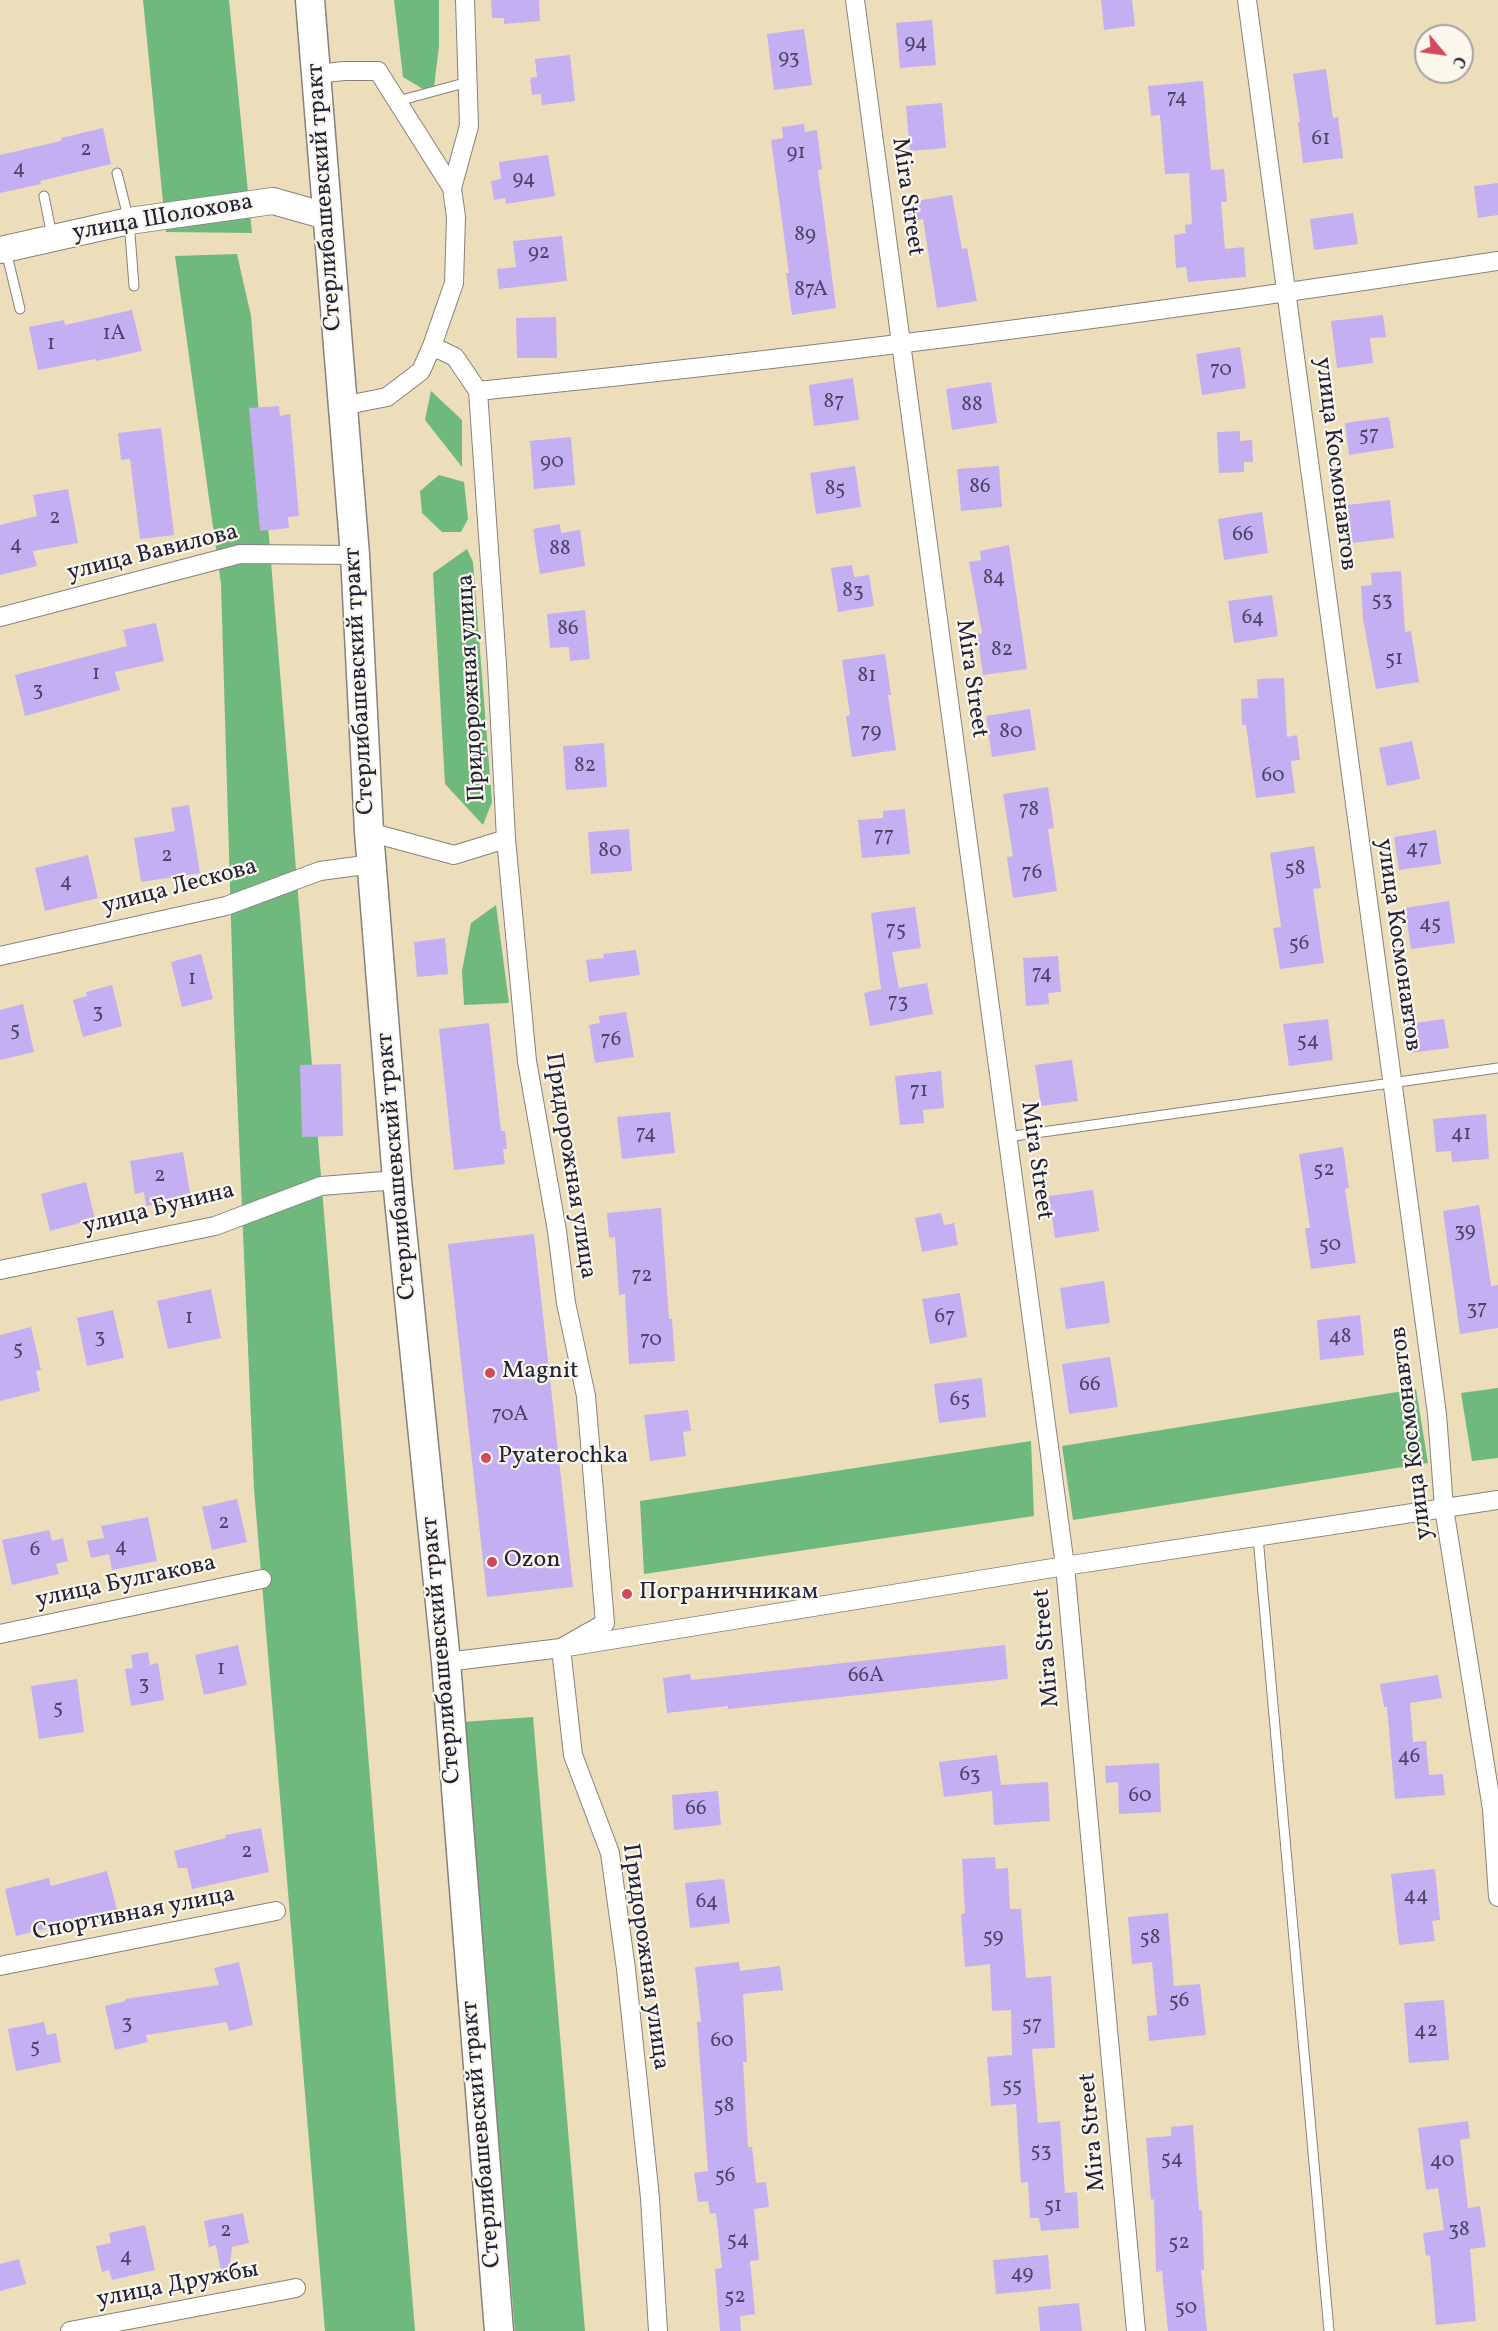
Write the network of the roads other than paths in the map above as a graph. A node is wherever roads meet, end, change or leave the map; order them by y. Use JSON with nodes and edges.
{"nodes":[{"id":1,"x":310,"y":0,"type":"edge"},
{"id":2,"x":465,"y":0,"type":"edge"},
{"id":3,"x":855,"y":0,"type":"edge"},
{"id":4,"x":1247,"y":0,"type":"edge"},
{"id":5,"x":317,"y":74,"type":"junction"},
{"id":6,"x":468,"y":82,"type":"junction"},
{"id":7,"x":398,"y":101,"type":"junction"},
{"id":8,"x":117,"y":173,"type":"dead end"},
{"id":9,"x":452,"y":188,"type":"junction"},
{"id":10,"x":44,"y":196,"type":"dead end"},
{"id":11,"x":326,"y":216,"type":"junction"},
{"id":12,"x":129,"y":221,"type":"junction"},
{"id":13,"x":53,"y":238,"type":"junction"},
{"id":14,"x":3,"y":250,"type":"edge"},
{"id":15,"x":1498,"y":261,"type":"edge"},
{"id":16,"x":134,"y":286,"type":"dead end"},
{"id":17,"x":1287,"y":294,"type":"junction"},
{"id":18,"x":20,"y":309,"type":"dead end"},
{"id":19,"x":902,"y":345,"type":"junction"},
{"id":20,"x":432,"y":346,"type":"junction"},
{"id":21,"x":478,"y":391,"type":"junction"},
{"id":22,"x":342,"y":406,"type":"junction"},
{"id":23,"x":355,"y":555,"type":"junction"},
{"id":24,"x":0,"y":617,"type":"edge"},
{"id":25,"x":369,"y":832,"type":"junction"},
{"id":26,"x":506,"y":839,"type":"junction"},
{"id":27,"x":372,"y":864,"type":"junction"},
{"id":28,"x":0,"y":956,"type":"edge"},
{"id":29,"x":1498,"y":1068,"type":"edge"},
{"id":30,"x":1392,"y":1084,"type":"junction"},
{"id":31,"x":1007,"y":1137,"type":"junction"},
{"id":32,"x":397,"y":1180,"type":"junction"},
{"id":33,"x":0,"y":1270,"type":"edge"},
{"id":34,"x":1498,"y":1500,"type":"edge"},
{"id":35,"x":1444,"y":1508,"type":"junction"},
{"id":36,"x":1258,"y":1537,"type":"junction"},
{"id":37,"x":1065,"y":1566,"type":"junction"},
{"id":38,"x":262,"y":1579,"type":"dead end"},
{"id":39,"x":0,"y":1634,"type":"edge"},
{"id":40,"x":561,"y":1648,"type":"junction"},
{"id":41,"x":446,"y":1662,"type":"junction"},
{"id":42,"x":1498,"y":1897,"type":"edge"},
{"id":43,"x":276,"y":1911,"type":"dead end"},
{"id":44,"x":0,"y":1966,"type":"edge"},
{"id":45,"x":296,"y":2288,"type":"dead end"},
{"id":46,"x":70,"y":2331,"type":"edge"},
{"id":47,"x":499,"y":2331,"type":"edge"},
{"id":48,"x":658,"y":2331,"type":"edge"},
{"id":49,"x":1136,"y":2331,"type":"edge"},
{"id":50,"x":1329,"y":2331,"type":"edge"}],
"edges":[{"from":1,"to":5,"type":"main road","name":"Стерлибашевский тракт"},
{"from":2,"to":6,"type":"street"},
{"from":3,"to":19,"type":"street","name":"Mira Street"},
{"from":4,"to":17,"type":"street","name":"улица Космонавтов"},
{"from":5,"to":7,"type":"street"},
{"from":5,"to":11,"type":"main road","name":"Стерлибашевский тракт"},
{"from":6,"to":7,"type":"lane"},
{"from":6,"to":9,"type":"street"},
{"from":7,"to":9,"type":"street"},
{"from":8,"to":12,"type":"lane"},
{"from":9,"to":20,"type":"street"},
{"from":10,"to":13,"type":"lane"},
{"from":11,"to":12,"type":"street","name":"улица Шолохова"},
{"from":11,"to":22,"type":"main road","name":"Стерлибашевский тракт"},
{"from":12,"to":13,"type":"street","name":"улица Шолохова"},
{"from":12,"to":16,"type":"lane"},
{"from":13,"to":14,"type":"street","name":"улица Шолохова"},
{"from":14,"to":18,"type":"lane"},
{"from":15,"to":17,"type":"street"},
{"from":17,"to":19,"type":"street"},
{"from":17,"to":30,"type":"street","name":"улица Космонавтов"},
{"from":19,"to":21,"type":"street"},
{"from":19,"to":31,"type":"street","name":"Mira Street"},
{"from":20,"to":21,"type":"street"},
{"from":20,"to":22,"type":"street"},
{"from":21,"to":26,"type":"street","name":"Придорожная улица"},
{"from":22,"to":23,"type":"main road","name":"Стерлибашевский тракт"},
{"from":23,"to":24,"type":"street","name":"улица Вавилова"},
{"from":23,"to":25,"type":"main road","name":"Стерлибашевский тракт"},
{"from":25,"to":26,"type":"street"},
{"from":25,"to":27,"type":"main road","name":"Стерлибашевский тракт"},
{"from":26,"to":40,"type":"street","name":"Придорожная улица"},
{"from":27,"to":28,"type":"street","name":"улица Лескова"},
{"from":27,"to":32,"type":"main road","name":"Стерлибашевский тракт"},
{"from":29,"to":30,"type":"lane"},
{"from":30,"to":31,"type":"lane"},
{"from":30,"to":35,"type":"street","name":"улица Космонавтов"},
{"from":31,"to":37,"type":"street","name":"Mira Street"},
{"from":32,"to":33,"type":"street","name":"улица Бунина"},
{"from":32,"to":41,"type":"main road","name":"Стерлибашевский тракт"},
{"from":34,"to":35,"type":"street"},
{"from":35,"to":36,"type":"street"},
{"from":35,"to":42,"type":"street","name":"улица Космонавтов"},
{"from":36,"to":37,"type":"street"},
{"from":36,"to":50,"type":"lane"},
{"from":37,"to":40,"type":"street"},
{"from":37,"to":49,"type":"street","name":"Mira Street"},
{"from":38,"to":39,"type":"street","name":"улица Булгакова"},
{"from":40,"to":41,"type":"street"},
{"from":40,"to":48,"type":"street","name":"Придорожная улица"},
{"from":41,"to":47,"type":"main road","name":"Стерлибашевский тракт"},
{"from":43,"to":44,"type":"street","name":"Спортивная улица"},
{"from":45,"to":46,"type":"street","name":"улица Дружбы"}]}
